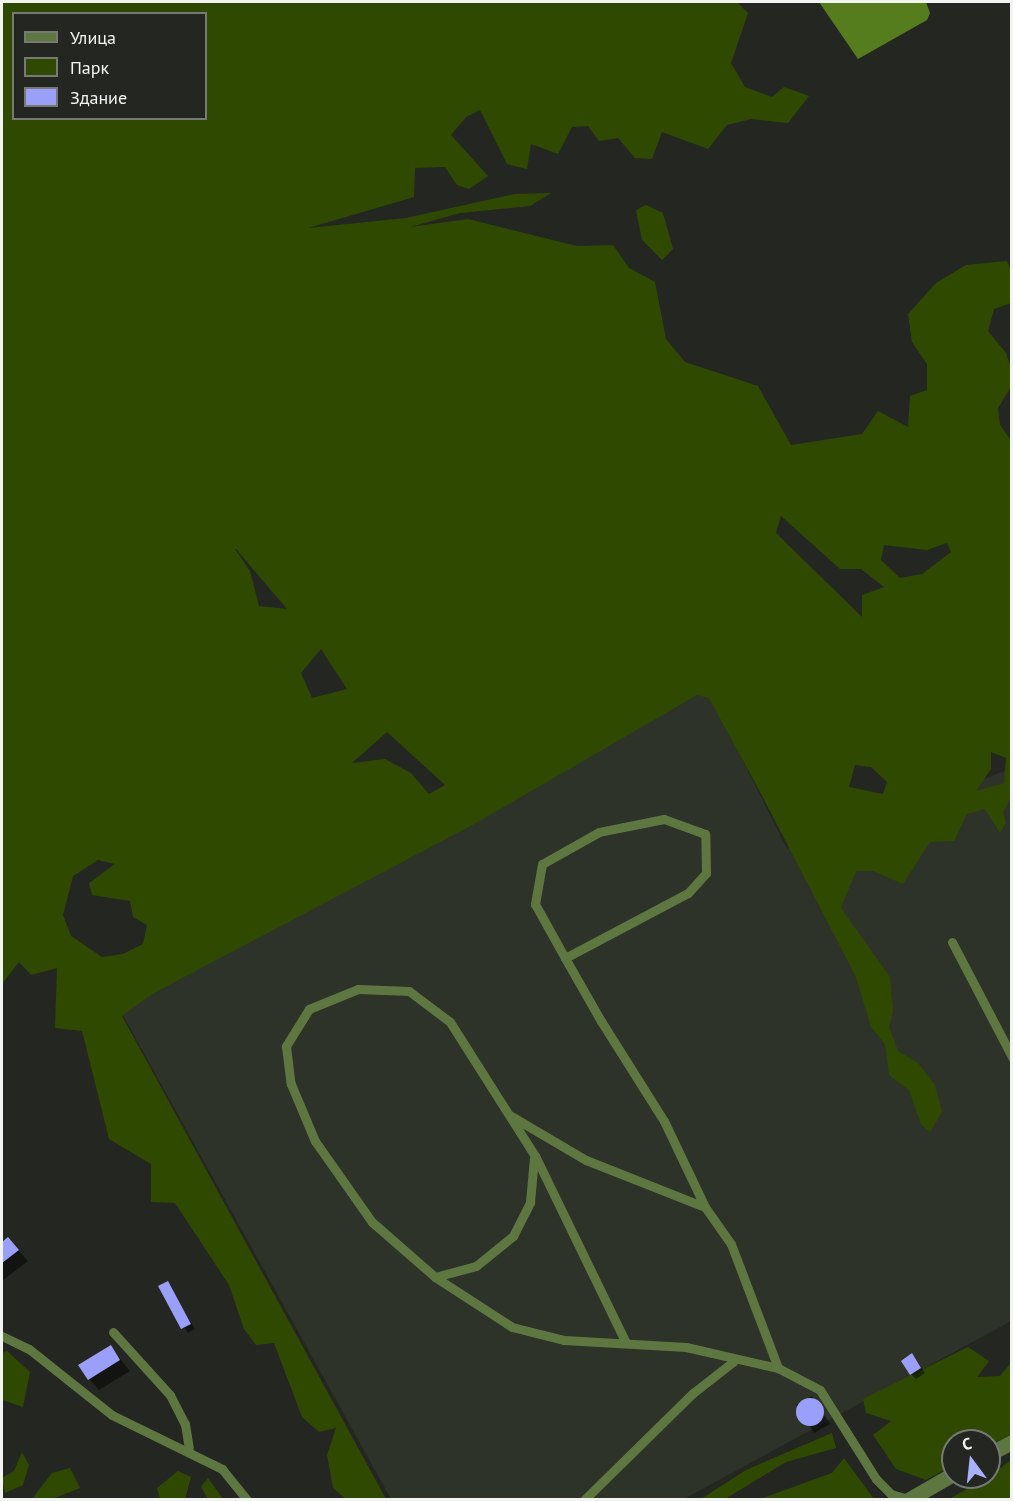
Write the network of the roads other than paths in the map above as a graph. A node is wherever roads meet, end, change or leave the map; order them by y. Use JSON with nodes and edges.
{"nodes":[{"id":1,"x":952,"y":942,"type":"dead end"},
{"id":2,"x":565,"y":958,"type":"junction"},
{"id":3,"x":1011,"y":1057,"type":"edge"},
{"id":4,"x":509,"y":1115,"type":"junction"},
{"id":5,"x":535,"y":1156,"type":"junction"},
{"id":6,"x":705,"y":1208,"type":"junction"},
{"id":7,"x":435,"y":1277,"type":"junction"},
{"id":8,"x":113,"y":1332,"type":"dead end"},
{"id":9,"x":2,"y":1336,"type":"edge"},
{"id":10,"x":626,"y":1343,"type":"junction"},
{"id":11,"x":734,"y":1362,"type":"junction"},
{"id":12,"x":778,"y":1368,"type":"junction"},
{"id":13,"x":189,"y":1449,"type":"junction"},
{"id":14,"x":941,"y":1481,"type":"edge"},
{"id":15,"x":908,"y":1499,"type":"edge"},
{"id":16,"x":247,"y":1500,"type":"edge"},
{"id":17,"x":584,"y":1500,"type":"edge"}],
"edges":[{"from":1,"to":3,"type":"lane"},
{"from":2,"to":2,"type":"lane"},
{"from":2,"to":6,"type":"lane"},
{"from":4,"to":5,"type":"lane"},
{"from":4,"to":6,"type":"lane"},
{"from":4,"to":7,"type":"lane"},
{"from":5,"to":7,"type":"lane"},
{"from":5,"to":10,"type":"lane"},
{"from":6,"to":12,"type":"lane"},
{"from":7,"to":10,"type":"lane"},
{"from":8,"to":13,"type":"lane"},
{"from":9,"to":13,"type":"lane"},
{"from":10,"to":11,"type":"lane"},
{"from":11,"to":12,"type":"lane"},
{"from":11,"to":17,"type":"lane"},
{"from":12,"to":15,"type":"lane"},
{"from":13,"to":16,"type":"lane"},
{"from":14,"to":15,"type":"street"}]}
